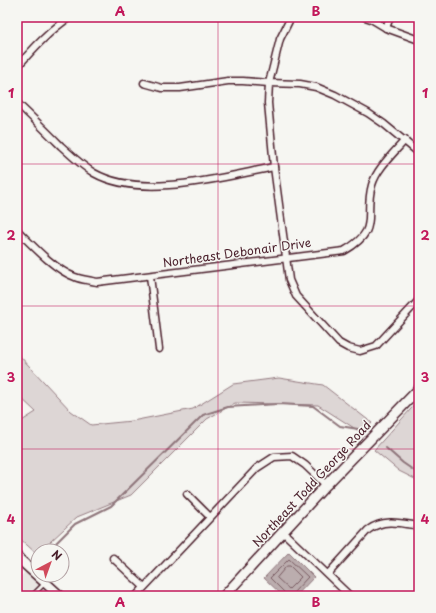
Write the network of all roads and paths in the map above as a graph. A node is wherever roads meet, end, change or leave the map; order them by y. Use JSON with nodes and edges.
{"nodes":[{"id":1,"x":70,"y":17,"type":"edge"},
{"id":2,"x":291,"y":17,"type":"edge"},
{"id":3,"x":365,"y":17,"type":"edge"},
{"id":4,"x":390,"y":17,"type":"edge"},
{"id":5,"x":62,"y":19,"type":"edge"},
{"id":6,"x":386,"y":28,"type":"junction"},
{"id":7,"x":419,"y":40,"type":"edge"},
{"id":8,"x":17,"y":67,"type":"edge"},
{"id":9,"x":269,"y":83,"type":"junction"},
{"id":10,"x":144,"y":84,"type":"dead end"},
{"id":11,"x":17,"y":103,"type":"edge"},
{"id":12,"x":405,"y":140,"type":"junction"},
{"id":13,"x":419,"y":153,"type":"edge"},
{"id":14,"x":274,"y":167,"type":"junction"},
{"id":15,"x":17,"y":230,"type":"edge"},
{"id":16,"x":286,"y":257,"type":"junction"},
{"id":17,"x":150,"y":276,"type":"junction"},
{"id":18,"x":419,"y":300,"type":"edge"},
{"id":19,"x":159,"y":349,"type":"dead end"},
{"id":20,"x":419,"y":389,"type":"edge"},
{"id":21,"x":326,"y":485,"type":"junction"},
{"id":22,"x":187,"y":494,"type":"dead end"},
{"id":23,"x":210,"y":517,"type":"junction"},
{"id":24,"x":419,"y":526,"type":"edge"},
{"id":25,"x":283,"y":532,"type":"junction"},
{"id":26,"x":17,"y":557,"type":"edge"},
{"id":27,"x":114,"y":558,"type":"dead end"},
{"id":28,"x":30,"y":569,"type":"edge"},
{"id":29,"x":328,"y":574,"type":"junction"},
{"id":30,"x":44,"y":583,"type":"edge"},
{"id":31,"x":46,"y":583,"type":"edge"},
{"id":32,"x":144,"y":587,"type":"junction"},
{"id":33,"x":32,"y":596,"type":"edge"},
{"id":34,"x":60,"y":596,"type":"edge"},
{"id":35,"x":136,"y":596,"type":"edge"},
{"id":36,"x":224,"y":596,"type":"edge"},
{"id":37,"x":350,"y":596,"type":"edge"}],
"edges":[{"from":1,"to":5,"type":"street"},
{"from":2,"to":9,"type":"street"},
{"from":3,"to":6,"type":"street"},
{"from":4,"to":6,"type":"street"},
{"from":5,"to":8,"type":"street"},
{"from":6,"to":7,"type":"street"},
{"from":9,"to":10,"type":"street"},
{"from":9,"to":12,"type":"street"},
{"from":9,"to":14,"type":"street"},
{"from":11,"to":14,"type":"street"},
{"from":12,"to":13,"type":"street"},
{"from":12,"to":16,"type":"street","name":"Northeast Debonair Drive"},
{"from":14,"to":16,"type":"street"},
{"from":15,"to":17,"type":"street","name":"Northeast Debonair Drive"},
{"from":16,"to":17,"type":"street","name":"Northeast Debonair Drive"},
{"from":16,"to":18,"type":"street"},
{"from":17,"to":19,"type":"street"},
{"from":20,"to":21,"type":"main road","name":"Northeast Todd George Road"},
{"from":21,"to":23,"type":"street"},
{"from":21,"to":25,"type":"main road","name":"Northeast Todd George Road"},
{"from":22,"to":23,"type":"street"},
{"from":23,"to":32,"type":"street"},
{"from":24,"to":29,"type":"street"},
{"from":25,"to":29,"type":"street"},
{"from":25,"to":36,"type":"main road","name":"Northeast Todd George Road"},
{"from":26,"to":28,"type":"main road"},
{"from":27,"to":32,"type":"street"},
{"from":29,"to":37,"type":"street"},
{"from":30,"to":33,"type":"lane"},
{"from":31,"to":34,"type":"main road"},
{"from":32,"to":35,"type":"street"}]}
